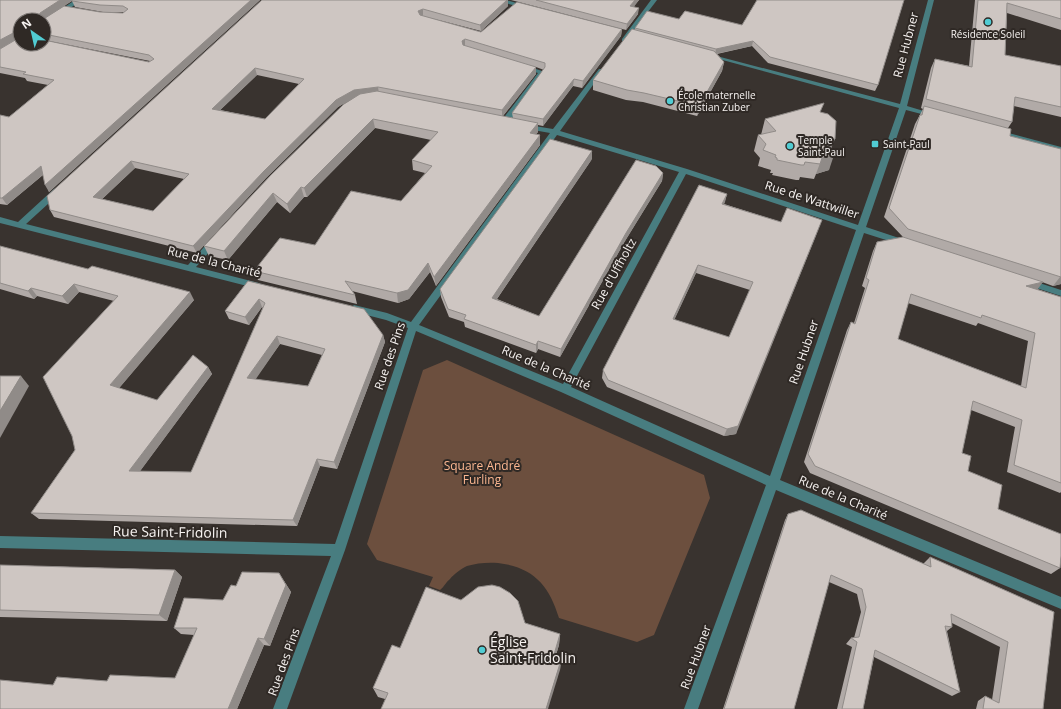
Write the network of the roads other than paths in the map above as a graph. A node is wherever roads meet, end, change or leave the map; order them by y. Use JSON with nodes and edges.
{"nodes":[{"id":1,"x":79,"y":0,"type":"edge"},
{"id":2,"x":498,"y":0,"type":"edge"},
{"id":3,"x":654,"y":0,"type":"edge"},
{"id":4,"x":931,"y":0,"type":"edge"},
{"id":5,"x":66,"y":9,"type":"junction"},
{"id":6,"x":73,"y":10,"type":"edge"},
{"id":7,"x":537,"y":10,"type":"edge"},
{"id":8,"x":52,"y":19,"type":"edge"},
{"id":9,"x":620,"y":46,"type":"edge"},
{"id":10,"x":697,"y":52,"type":"edge"},
{"id":11,"x":606,"y":64,"type":"edge"},
{"id":12,"x":519,"y":65,"type":"edge"},
{"id":13,"x":903,"y":107,"type":"junction"},
{"id":14,"x":942,"y":117,"type":"edge"},
{"id":15,"x":987,"y":129,"type":"edge"},
{"id":16,"x":554,"y":132,"type":"junction"},
{"id":17,"x":1061,"y":149,"type":"edge"},
{"id":18,"x":684,"y":171,"type":"junction"},
{"id":19,"x":61,"y":188,"type":"edge"},
{"id":20,"x":0,"y":220,"type":"edge"},
{"id":21,"x":20,"y":225,"type":"junction"},
{"id":22,"x":860,"y":229,"type":"junction"},
{"id":23,"x":221,"y":234,"type":"edge"},
{"id":24,"x":913,"y":246,"type":"edge"},
{"id":25,"x":189,"y":269,"type":"junction"},
{"id":26,"x":1017,"y":278,"type":"edge"},
{"id":27,"x":273,"y":290,"type":"edge"},
{"id":28,"x":1061,"y":293,"type":"edge"},
{"id":29,"x":341,"y":306,"type":"edge"},
{"id":30,"x":413,"y":326,"type":"junction"},
{"id":31,"x":565,"y":389,"type":"junction"},
{"id":32,"x":773,"y":483,"type":"junction"},
{"id":33,"x":0,"y":542,"type":"edge"},
{"id":34,"x":339,"y":550,"type":"junction"},
{"id":35,"x":1061,"y":603,"type":"edge"},
{"id":36,"x":280,"y":709,"type":"edge"},
{"id":37,"x":691,"y":709,"type":"edge"}],
"edges":[{"from":1,"to":5,"type":"street"},
{"from":2,"to":7,"type":"street"},
{"from":3,"to":9,"type":"street"},
{"from":4,"to":13,"type":"street","name":"Rue Hubner"},
{"from":5,"to":6,"type":"street"},
{"from":5,"to":8,"type":"street"},
{"from":10,"to":13,"type":"street"},
{"from":11,"to":16,"type":"street","name":"Rue des Pins"},
{"from":12,"to":16,"type":"street","name":"Rue de Wattwiller"},
{"from":13,"to":14,"type":"street"},
{"from":13,"to":22,"type":"street","name":"Rue Hubner"},
{"from":15,"to":17,"type":"street"},
{"from":16,"to":18,"type":"street","name":"Rue de Wattwiller"},
{"from":16,"to":30,"type":"street","name":"Rue des Pins"},
{"from":18,"to":22,"type":"street","name":"Rue de Wattwiller"},
{"from":18,"to":31,"type":"street","name":"Rue d'Uffholtz"},
{"from":19,"to":21,"type":"street"},
{"from":20,"to":21,"type":"street","name":"Rue de la Charité"},
{"from":21,"to":25,"type":"street","name":"Rue de la Charité"},
{"from":22,"to":24,"type":"street","name":"Rue de Wattwiller"},
{"from":22,"to":32,"type":"street","name":"Rue Hubner"},
{"from":23,"to":25,"type":"street"},
{"from":25,"to":27,"type":"street","name":"Rue de la Charité"},
{"from":26,"to":28,"type":"street"},
{"from":29,"to":30,"type":"street","name":"Rue de la Charité"},
{"from":30,"to":31,"type":"street","name":"Rue de la Charité"},
{"from":30,"to":34,"type":"street","name":"Rue des Pins"},
{"from":31,"to":32,"type":"street","name":"Rue de la Charité"},
{"from":32,"to":35,"type":"street","name":"Rue de la Charité"},
{"from":32,"to":37,"type":"street","name":"Rue Hubner"},
{"from":33,"to":34,"type":"street","name":"Rue Saint-Fridolin"},
{"from":34,"to":36,"type":"street","name":"Rue des Pins"}]}
